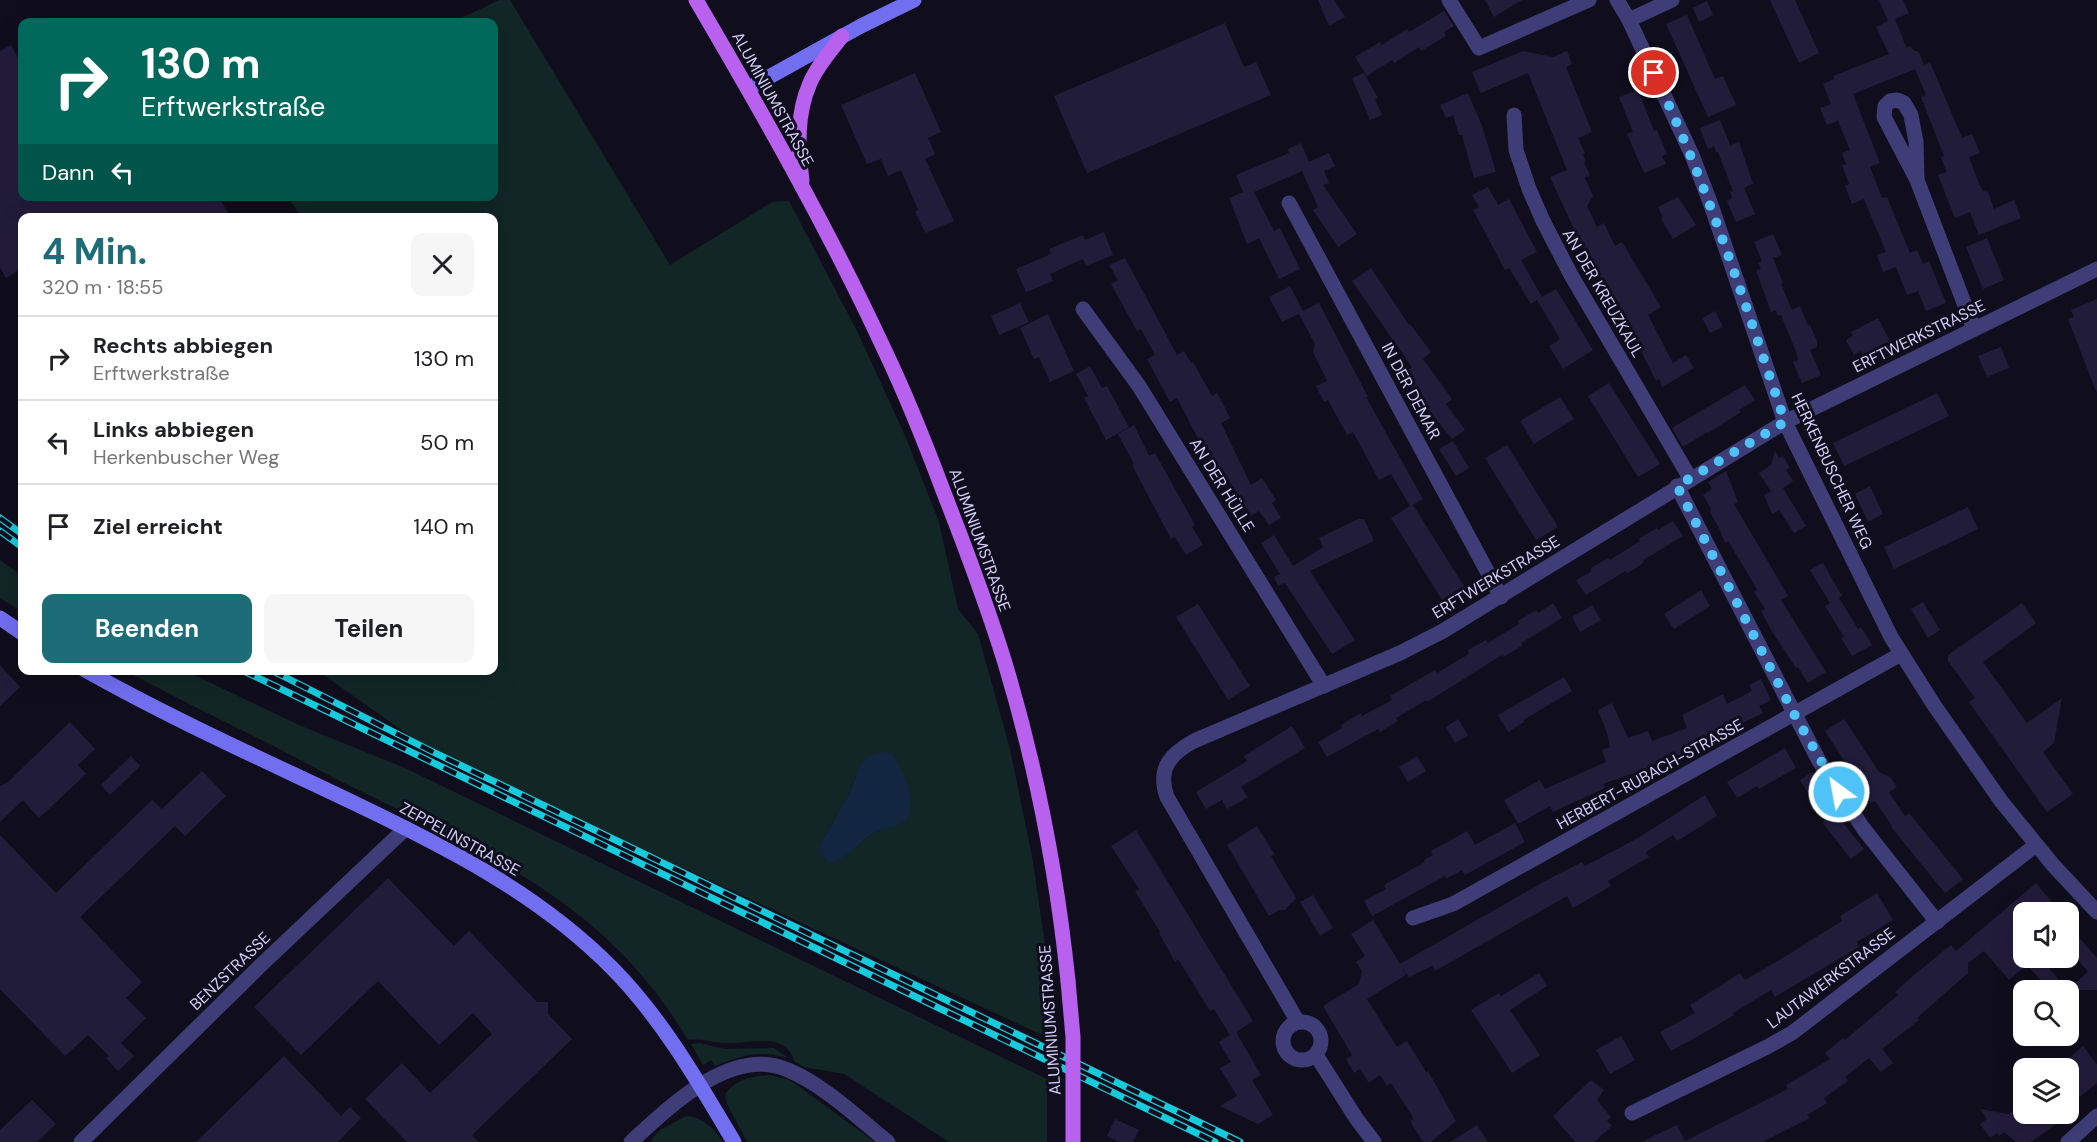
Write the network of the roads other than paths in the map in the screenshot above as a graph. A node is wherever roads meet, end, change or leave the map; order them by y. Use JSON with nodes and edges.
{"nodes":[{"id":1,"x":696,"y":0,"type":"edge"},
{"id":2,"x":914,"y":0,"type":"edge"},
{"id":3,"x":1449,"y":0,"type":"edge"},
{"id":4,"x":1589,"y":0,"type":"edge"},
{"id":5,"x":1617,"y":0,"type":"edge"},
{"id":6,"x":1672,"y":0,"type":"edge"},
{"id":7,"x":1629,"y":20,"type":"junction"},
{"id":8,"x":842,"y":36,"type":"junction"},
{"id":9,"x":749,"y":88,"type":"junction"},
{"id":10,"x":1514,"y":114,"type":"dead end"},
{"id":11,"x":1917,"y":180,"type":"dead end"},
{"id":12,"x":803,"y":190,"type":"junction"},
{"id":13,"x":1289,"y":203,"type":"dead end"},
{"id":14,"x":2097,"y":269,"type":"edge"},
{"id":15,"x":1083,"y":309,"type":"dead end"},
{"id":16,"x":1974,"y":329,"type":"junction"},
{"id":17,"x":1785,"y":422,"type":"junction"},
{"id":18,"x":1684,"y":482,"type":"junction"},
{"id":19,"x":1501,"y":597,"type":"junction"},
{"id":20,"x":0,"y":618,"type":"edge"},
{"id":21,"x":18,"y":630,"type":"edge"},
{"id":22,"x":1901,"y":654,"type":"junction"},
{"id":23,"x":95,"y":675,"type":"edge"},
{"id":24,"x":1324,"y":686,"type":"junction"},
{"id":25,"x":1794,"y":714,"type":"junction"},
{"id":26,"x":406,"y":828,"type":"junction"},
{"id":27,"x":2036,"y":845,"type":"junction"},
{"id":28,"x":2097,"y":912,"type":"edge"},
{"id":29,"x":1413,"y":918,"type":"dead end"},
{"id":30,"x":1937,"y":922,"type":"junction"},
{"id":31,"x":1298,"y":1022,"type":"junction"},
{"id":32,"x":1316,"y":1055,"type":"junction"},
{"id":33,"x":700,"y":1086,"type":"junction"},
{"id":34,"x":1632,"y":1113,"type":"dead end"},
{"id":35,"x":2097,"y":1116,"type":"edge"},
{"id":36,"x":81,"y":1142,"type":"edge"},
{"id":37,"x":631,"y":1142,"type":"edge"},
{"id":38,"x":734,"y":1142,"type":"edge"},
{"id":39,"x":888,"y":1142,"type":"edge"},
{"id":40,"x":1073,"y":1142,"type":"edge"},
{"id":41,"x":1374,"y":1142,"type":"edge"},
{"id":42,"x":2068,"y":1142,"type":"edge"}],
"edges":[{"from":1,"to":9,"type":"main road","name":"ALUMINIUMSTRASSE"},
{"from":2,"to":8,"type":"street"},
{"from":3,"to":4,"type":"street"},
{"from":5,"to":7,"type":"street","name":"HERKENBUSCHER WEG"},
{"from":6,"to":7,"type":"street"},
{"from":7,"to":17,"type":"street","name":"HERKENBUSCHER WEG"},
{"from":8,"to":9,"type":"street"},
{"from":8,"to":12,"type":"main road"},
{"from":9,"to":12,"type":"main road","name":"ALUMINIUMSTRASSE"},
{"from":10,"to":18,"type":"street","name":"AN DER KREUZKAUL"},
{"from":11,"to":16,"type":"street"},
{"from":12,"to":40,"type":"main road","name":"ALUMINIUMSTRASSE","bridge":true},
{"from":13,"to":19,"type":"street","name":"IN DER DEMAR"},
{"from":14,"to":16,"type":"street","name":"ERFTWERKSTRASSE"},
{"from":15,"to":24,"type":"street","name":"AN DER HÜLLE"},
{"from":16,"to":17,"type":"street","name":"ERFTWERKSTRASSE"},
{"from":17,"to":18,"type":"street","name":"ERFTWERKSTRASSE"},
{"from":17,"to":22,"type":"street","name":"HERKENBUSCHER WEG"},
{"from":18,"to":19,"type":"street","name":"ERFTWERKSTRASSE"},
{"from":18,"to":25,"type":"street"},
{"from":19,"to":24,"type":"street","name":"ERFTWERKSTRASSE"},
{"from":20,"to":21,"type":"street"},
{"from":22,"to":25,"type":"street","name":"HERBERT-RUBACH-STRASSE"},
{"from":22,"to":27,"type":"street","name":"HERKENBUSCHER WEG"},
{"from":23,"to":26,"type":"street","name":"ZEPPELINSTRASSE"},
{"from":24,"to":31,"type":"street","name":"ERFTWERKSTRASSE"},
{"from":25,"to":29,"type":"street","name":"HERBERT-RUBACH-STRASSE"},
{"from":25,"to":30,"type":"street"},
{"from":26,"to":33,"type":"street","name":"ZEPPELINSTRASSE"},
{"from":26,"to":36,"type":"street","name":"BENZSTRASSE"},
{"from":27,"to":28,"type":"street","name":"HERKENBUSCHER WEG"},
{"from":27,"to":30,"type":"street","name":"LAUTAWERKSTRASSE"},
{"from":30,"to":34,"type":"street","name":"LAUTAWERKSTRASSE"},
{"from":31,"to":32,"type":"street","name":"ERFTWERKSTRASSE"},
{"from":31,"to":32,"type":"street"},
{"from":32,"to":41,"type":"street"},
{"from":33,"to":37,"type":"street"},
{"from":33,"to":38,"type":"street","name":"ZEPPELINSTRASSE"},
{"from":33,"to":39,"type":"street"},
{"from":35,"to":42,"type":"street"}]}
